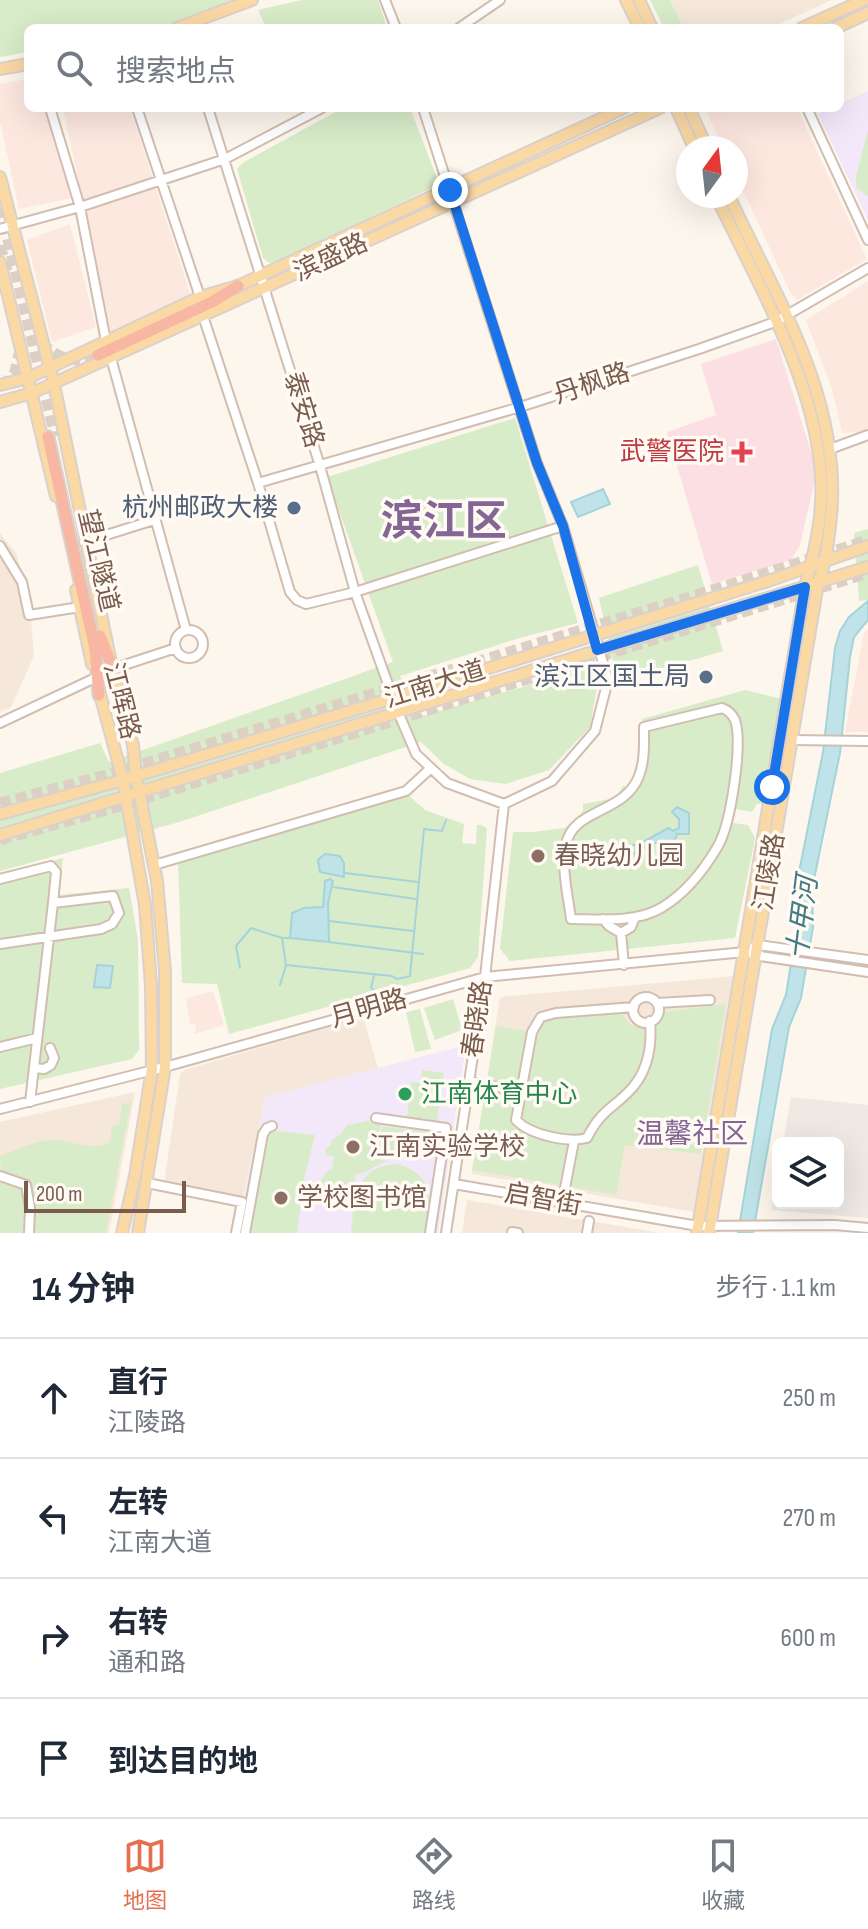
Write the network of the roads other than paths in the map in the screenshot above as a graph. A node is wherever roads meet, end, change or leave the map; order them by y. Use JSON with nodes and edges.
{"nodes":[{"id":1,"x":252,"y":0,"type":"edge"},
{"id":2,"x":264,"y":0,"type":"edge"},
{"id":3,"x":385,"y":0,"type":"edge"},
{"id":4,"x":626,"y":0,"type":"edge"},
{"id":5,"x":639,"y":0,"type":"edge"},
{"id":6,"x":864,"y":0,"type":"edge"},
{"id":7,"x":498,"y":1,"type":"edge"},
{"id":8,"x":868,"y":13,"type":"edge"},
{"id":9,"x":189,"y":24,"type":"edge"},
{"id":10,"x":205,"y":24,"type":"edge"},
{"id":11,"x":394,"y":24,"type":"edge"},
{"id":12,"x":465,"y":24,"type":"edge"},
{"id":13,"x":638,"y":24,"type":"edge"},
{"id":14,"x":650,"y":24,"type":"edge"},
{"id":15,"x":811,"y":24,"type":"edge"},
{"id":16,"x":844,"y":24,"type":"edge"},
{"id":17,"x":24,"y":61,"type":"edge"},
{"id":18,"x":24,"y":62,"type":"edge"},
{"id":19,"x":0,"y":63,"type":"edge"},
{"id":20,"x":0,"y":69,"type":"edge"},
{"id":21,"x":51,"y":112,"type":"edge"},
{"id":22,"x":138,"y":112,"type":"edge"},
{"id":23,"x":209,"y":112,"type":"edge"},
{"id":24,"x":314,"y":112,"type":"edge"},
{"id":25,"x":424,"y":112,"type":"edge"},
{"id":26,"x":616,"y":112,"type":"edge"},
{"id":27,"x":651,"y":112,"type":"edge"},
{"id":28,"x":678,"y":112,"type":"edge"},
{"id":29,"x":691,"y":112,"type":"edge"},
{"id":30,"x":809,"y":112,"type":"edge"},
{"id":31,"x":689,"y":136,"type":"edge"},
{"id":32,"x":702,"y":136,"type":"edge"},
{"id":33,"x":225,"y":159,"type":"junction"},
{"id":34,"x":0,"y":177,"type":"edge"},
{"id":35,"x":159,"y":180,"type":"junction"},
{"id":36,"x":452,"y":196,"type":"junction"},
{"id":37,"x":80,"y":207,"type":"junction"},
{"id":38,"x":722,"y":208,"type":"edge"},
{"id":39,"x":734,"y":208,"type":"edge"},
{"id":40,"x":13,"y":226,"type":"junction"},
{"id":41,"x":0,"y":229,"type":"edge"},
{"id":42,"x":868,"y":240,"type":"edge"},
{"id":43,"x":0,"y":262,"type":"edge"},
{"id":44,"x":868,"y":268,"type":"edge"},
{"id":45,"x":260,"y":276,"type":"junction"},
{"id":46,"x":238,"y":286,"type":"junction"},
{"id":47,"x":265,"y":288,"type":"junction"},
{"id":48,"x":200,"y":297,"type":"junction"},
{"id":49,"x":203,"y":316,"type":"junction"},
{"id":50,"x":780,"y":319,"type":"junction"},
{"id":51,"x":106,"y":341,"type":"junction"},
{"id":52,"x":98,"y":355,"type":"tunnel mouth"},
{"id":53,"x":111,"y":358,"type":"junction"},
{"id":54,"x":49,"y":369,"type":"junction"},
{"id":55,"x":28,"y":378,"type":"junction"},
{"id":56,"x":54,"y":384,"type":"junction"},
{"id":57,"x":0,"y":385,"type":"edge"},
{"id":58,"x":32,"y":393,"type":"junction"},
{"id":59,"x":0,"y":402,"type":"edge"},
{"id":60,"x":520,"y":407,"type":"junction"},
{"id":61,"x":868,"y":435,"type":"edge"},
{"id":62,"x":830,"y":449,"type":"junction"},
{"id":63,"x":320,"y":466,"type":"junction"},
{"id":64,"x":258,"y":483,"type":"junction"},
{"id":65,"x":154,"y":520,"type":"junction"},
{"id":66,"x":563,"y":526,"type":"junction"},
{"id":67,"x":84,"y":542,"type":"junction"},
{"id":68,"x":0,"y":546,"type":"edge"},
{"id":69,"x":868,"y":546,"type":"edge"},
{"id":70,"x":827,"y":559,"type":"junction"},
{"id":71,"x":810,"y":566,"type":"junction"},
{"id":72,"x":868,"y":567,"type":"edge"},
{"id":73,"x":818,"y":583,"type":"junction"},
{"id":74,"x":805,"y":587,"type":"junction"},
{"id":75,"x":355,"y":592,"type":"junction"},
{"id":76,"x":80,"y":607,"type":"junction"},
{"id":77,"x":186,"y":630,"type":"junction"},
{"id":78,"x":594,"y":635,"type":"junction"},
{"id":79,"x":176,"y":648,"type":"junction"},
{"id":80,"x":597,"y":650,"type":"junction"},
{"id":81,"x":112,"y":666,"type":"junction"},
{"id":82,"x":95,"y":678,"type":"junction"},
{"id":83,"x":99,"y":695,"type":"junction"},
{"id":84,"x":393,"y":698,"type":"junction"},
{"id":85,"x":398,"y":712,"type":"junction"},
{"id":86,"x":0,"y":723,"type":"edge"},
{"id":87,"x":792,"y":740,"type":"junction"},
{"id":88,"x":868,"y":741,"type":"edge"},
{"id":89,"x":431,"y":768,"type":"junction"},
{"id":90,"x":136,"y":776,"type":"junction"},
{"id":91,"x":123,"y":780,"type":"junction"},
{"id":92,"x":141,"y":792,"type":"junction"},
{"id":93,"x":125,"y":797,"type":"junction"},
{"id":94,"x":504,"y":804,"type":"junction"},
{"id":95,"x":0,"y":814,"type":"edge"},
{"id":96,"x":0,"y":835,"type":"edge"},
{"id":97,"x":154,"y":865,"type":"junction"},
{"id":98,"x":0,"y":879,"type":"edge"},
{"id":99,"x":53,"y":903,"type":"junction"},
{"id":100,"x":635,"y":917,"type":"junction"},
{"id":101,"x":603,"y":919,"type":"junction"},
{"id":102,"x":621,"y":933,"type":"junction"},
{"id":103,"x":49,"y":934,"type":"junction"},
{"id":104,"x":0,"y":944,"type":"edge"},
{"id":105,"x":757,"y":951,"type":"junction"},
{"id":106,"x":745,"y":952,"type":"junction"},
{"id":107,"x":868,"y":960,"type":"edge"},
{"id":108,"x":624,"y":965,"type":"junction"},
{"id":109,"x":868,"y":972,"type":"edge"},
{"id":110,"x":485,"y":977,"type":"junction"},
{"id":111,"x":710,"y":1000,"type":"dead end"},
{"id":112,"x":657,"y":1003,"type":"junction"},
{"id":113,"x":634,"y":1007,"type":"junction"},
{"id":114,"x":650,"y":1021,"type":"junction"},
{"id":115,"x":37,"y":1038,"type":"junction"},
{"id":116,"x":0,"y":1047,"type":"edge"},
{"id":117,"x":50,"y":1048,"type":"dead end"},
{"id":118,"x":165,"y":1067,"type":"junction"},
{"id":119,"x":34,"y":1068,"type":"junction"},
{"id":120,"x":152,"y":1069,"type":"junction"},
{"id":121,"x":469,"y":1081,"type":"junction"},
{"id":122,"x":521,"y":1092,"type":"junction"},
{"id":123,"x":30,"y":1102,"type":"junction"},
{"id":124,"x":0,"y":1109,"type":"edge"},
{"id":125,"x":376,"y":1118,"type":"dead end"},
{"id":126,"x":272,"y":1126,"type":"dead end"},
{"id":127,"x":574,"y":1141,"type":"junction"},
{"id":128,"x":0,"y":1176,"type":"edge"},
{"id":129,"x":147,"y":1183,"type":"junction"},
{"id":130,"x":454,"y":1184,"type":"junction"},
{"id":131,"x":562,"y":1204,"type":"junction"},
{"id":132,"x":589,"y":1221,"type":"dead end"},
{"id":133,"x":868,"y":1228,"type":"edge"},
{"id":134,"x":698,"y":1230,"type":"edge"},
{"id":135,"x":710,"y":1230,"type":"edge"},
{"id":136,"x":512,"y":1232,"type":"edge"},
{"id":137,"x":29,"y":1233,"type":"edge"},
{"id":138,"x":122,"y":1233,"type":"edge"},
{"id":139,"x":138,"y":1233,"type":"edge"},
{"id":140,"x":236,"y":1233,"type":"edge"},
{"id":141,"x":245,"y":1233,"type":"edge"},
{"id":142,"x":430,"y":1233,"type":"edge"},
{"id":143,"x":446,"y":1233,"type":"edge"},
{"id":144,"x":518,"y":1233,"type":"edge"},
{"id":145,"x":587,"y":1233,"type":"edge"}],
"edges":[{"from":1,"to":9,"type":"main road"},
{"from":2,"to":10,"type":"main road"},
{"from":3,"to":11,"type":"street"},
{"from":4,"to":13,"type":"main road"},
{"from":5,"to":14,"type":"main road"},
{"from":6,"to":15,"type":"main road"},
{"from":7,"to":12,"type":"street"},
{"from":8,"to":16,"type":"main road"},
{"from":17,"to":19,"type":"main road"},
{"from":18,"to":20,"type":"main road"},
{"from":21,"to":37,"type":"street"},
{"from":22,"to":35,"type":"street"},
{"from":23,"to":33,"type":"street","name":"泰安路"},
{"from":24,"to":33,"type":"street"},
{"from":25,"to":36,"type":"street"},
{"from":26,"to":36,"type":"main road","name":"滨盛路"},
{"from":27,"to":36,"type":"main road","name":"滨盛路"},
{"from":28,"to":31,"type":"main road"},
{"from":29,"to":32,"type":"main road"},
{"from":30,"to":42,"type":"street"},
{"from":33,"to":35,"type":"street"},
{"from":33,"to":45,"type":"street","name":"泰安路"},
{"from":34,"to":40,"type":"main road","name":"江晖路"},
{"from":35,"to":37,"type":"street"},
{"from":35,"to":48,"type":"street"},
{"from":36,"to":45,"type":"main road","name":"滨盛路"},
{"from":36,"to":47,"type":"main road","name":"滨盛路"},
{"from":36,"to":60,"type":"street"},
{"from":37,"to":40,"type":"street"},
{"from":37,"to":51,"type":"street"},
{"from":38,"to":50,"type":"main road","name":"江陵路"},
{"from":39,"to":50,"type":"main road","name":"江陵路"},
{"from":40,"to":41,"type":"street"},
{"from":40,"to":54,"type":"main road","name":"江晖路"},
{"from":43,"to":55,"type":"main road","name":"江晖路"},
{"from":44,"to":50,"type":"street","name":"丹枫路"},
{"from":45,"to":46,"type":"main road","name":"滨盛路"},
{"from":45,"to":47,"type":"street","name":"泰安路"},
{"from":46,"to":48,"type":"main road","name":"滨盛路"},
{"from":46,"to":52,"type":"highway"},
{"from":47,"to":49,"type":"main road","name":"滨盛路"},
{"from":47,"to":63,"type":"street","name":"泰安路"},
{"from":48,"to":51,"type":"main road","name":"滨盛路"},
{"from":49,"to":53,"type":"main road","name":"滨盛路"},
{"from":49,"to":64,"type":"street"},
{"from":50,"to":60,"type":"street","name":"丹枫路"},
{"from":50,"to":62,"type":"main road","name":"江陵路"},
{"from":50,"to":71,"type":"main road","name":"江陵路"},
{"from":51,"to":54,"type":"main road","name":"滨盛路"},
{"from":53,"to":56,"type":"main road","name":"滨盛路"},
{"from":53,"to":65,"type":"street"},
{"from":54,"to":55,"type":"main road","name":"滨盛路"},
{"from":54,"to":56,"type":"main road","name":"江晖路"},
{"from":55,"to":57,"type":"main road","name":"滨盛路"},
{"from":55,"to":58,"type":"main road","name":"江晖路"},
{"from":56,"to":58,"type":"main road","name":"滨盛路"},
{"from":56,"to":67,"type":"main road","name":"江晖路"},
{"from":58,"to":59,"type":"main road","name":"滨盛路"},
{"from":58,"to":76,"type":"main road","name":"江晖路"},
{"from":60,"to":63,"type":"street","name":"丹枫路"},
{"from":60,"to":66,"type":"street"},
{"from":61,"to":62,"type":"street"},
{"from":62,"to":70,"type":"main road","name":"江陵路"},
{"from":63,"to":64,"type":"street","name":"丹枫路"},
{"from":63,"to":75,"type":"street","name":"泰安路"},
{"from":64,"to":75,"type":"street"},
{"from":65,"to":67,"type":"street"},
{"from":65,"to":77,"type":"street"},
{"from":66,"to":75,"type":"street"},
{"from":66,"to":78,"type":"street"},
{"from":67,"to":81,"type":"main road","name":"江晖路"},
{"from":68,"to":76,"type":"street"},
{"from":69,"to":70,"type":"main road","name":"江南大道"},
{"from":70,"to":71,"type":"main road","name":"江南大道"},
{"from":70,"to":73,"type":"main road","name":"江陵路"},
{"from":71,"to":74,"type":"main road","name":"江陵路"},
{"from":71,"to":78,"type":"main road","name":"江南大道"},
{"from":72,"to":73,"type":"main road","name":"江南大道"},
{"from":73,"to":74,"type":"main road","name":"江南大道"},
{"from":73,"to":87,"type":"main road","name":"江陵路"},
{"from":74,"to":80,"type":"main road","name":"江南大道"},
{"from":74,"to":106,"type":"main road","name":"江陵路"},
{"from":75,"to":84,"type":"street","name":"泰安路"},
{"from":76,"to":82,"type":"main road","name":"江晖路"},
{"from":77,"to":79,"type":"street"},
{"from":77,"to":79,"type":"street"},
{"from":78,"to":80,"type":"street"},
{"from":78,"to":84,"type":"main road","name":"江南大道"},
{"from":79,"to":81,"type":"street"},
{"from":80,"to":85,"type":"main road","name":"江南大道"},
{"from":80,"to":94,"type":"street"},
{"from":81,"to":83,"type":"highway","name":"望江隧道"},
{"from":81,"to":90,"type":"main road","name":"江晖路"},
{"from":82,"to":83,"type":"main road","name":"江晖路"},
{"from":82,"to":86,"type":"street"},
{"from":83,"to":91,"type":"main road","name":"江晖路"},
{"from":84,"to":85,"type":"street","name":"泰安路"},
{"from":84,"to":90,"type":"main road","name":"江南大道"},
{"from":85,"to":89,"type":"street"},
{"from":85,"to":92,"type":"main road","name":"江南大道"},
{"from":87,"to":88,"type":"street"},
{"from":87,"to":105,"type":"main road","name":"江陵路"},
{"from":89,"to":94,"type":"street"},
{"from":89,"to":97,"type":"street"},
{"from":90,"to":91,"type":"main road","name":"江南大道"},
{"from":90,"to":92,"type":"main road","name":"江晖路"},
{"from":91,"to":93,"type":"main road","name":"江晖路"},
{"from":91,"to":95,"type":"main road","name":"江南大道"},
{"from":92,"to":93,"type":"main road","name":"江南大道"},
{"from":92,"to":97,"type":"main road","name":"江晖路"},
{"from":93,"to":96,"type":"main road","name":"江南大道"},
{"from":93,"to":120,"type":"main road","name":"江晖路"},
{"from":94,"to":110,"type":"street","name":"春晓路"},
{"from":97,"to":118,"type":"main road","name":"江晖路"},
{"from":98,"to":99,"type":"street"},
{"from":99,"to":103,"type":"street"},
{"from":99,"to":103,"type":"street"},
{"from":100,"to":101,"type":"street"},
{"from":100,"to":101,"type":"street"},
{"from":100,"to":102,"type":"street"},
{"from":101,"to":102,"type":"street"},
{"from":102,"to":108,"type":"street"},
{"from":103,"to":104,"type":"street"},
{"from":103,"to":115,"type":"street"},
{"from":105,"to":106,"type":"street","name":"月明路"},
{"from":105,"to":107,"type":"street","name":"月明路"},
{"from":105,"to":109,"type":"street","name":"月明路"},
{"from":105,"to":135,"type":"main road","name":"江陵路"},
{"from":106,"to":108,"type":"street","name":"月明路"},
{"from":106,"to":134,"type":"main road","name":"江陵路"},
{"from":108,"to":110,"type":"street","name":"月明路"},
{"from":110,"to":118,"type":"street","name":"月明路"},
{"from":110,"to":121,"type":"street","name":"春晓路"},
{"from":111,"to":112,"type":"street"},
{"from":112,"to":113,"type":"street"},
{"from":112,"to":114,"type":"street"},
{"from":113,"to":114,"type":"street"},
{"from":113,"to":122,"type":"street"},
{"from":114,"to":127,"type":"street"},
{"from":115,"to":116,"type":"street"},
{"from":115,"to":119,"type":"street"},
{"from":117,"to":119,"type":"street"},
{"from":118,"to":120,"type":"street","name":"月明路"},
{"from":118,"to":129,"type":"main road","name":"江晖路"},
{"from":119,"to":123,"type":"street"},
{"from":120,"to":123,"type":"street","name":"月明路"},
{"from":120,"to":138,"type":"main road","name":"江晖路"},
{"from":121,"to":122,"type":"street"},
{"from":121,"to":130,"type":"street","name":"春晓路"},
{"from":122,"to":127,"type":"street"},
{"from":123,"to":124,"type":"street","name":"月明路"},
{"from":125,"to":142,"type":"street"},
{"from":126,"to":141,"type":"street"},
{"from":127,"to":131,"type":"street"},
{"from":128,"to":137,"type":"street"},
{"from":129,"to":139,"type":"main road","name":"江晖路"},
{"from":129,"to":140,"type":"street"},
{"from":130,"to":131,"type":"street","name":"启智街"},
{"from":130,"to":143,"type":"street","name":"春晓路"},
{"from":131,"to":134,"type":"street","name":"启智街"},
{"from":132,"to":145,"type":"street"},
{"from":133,"to":135,"type":"street","name":"启智街"},
{"from":134,"to":135,"type":"street","name":"启智街"},
{"from":136,"to":144,"type":"street"}]}
